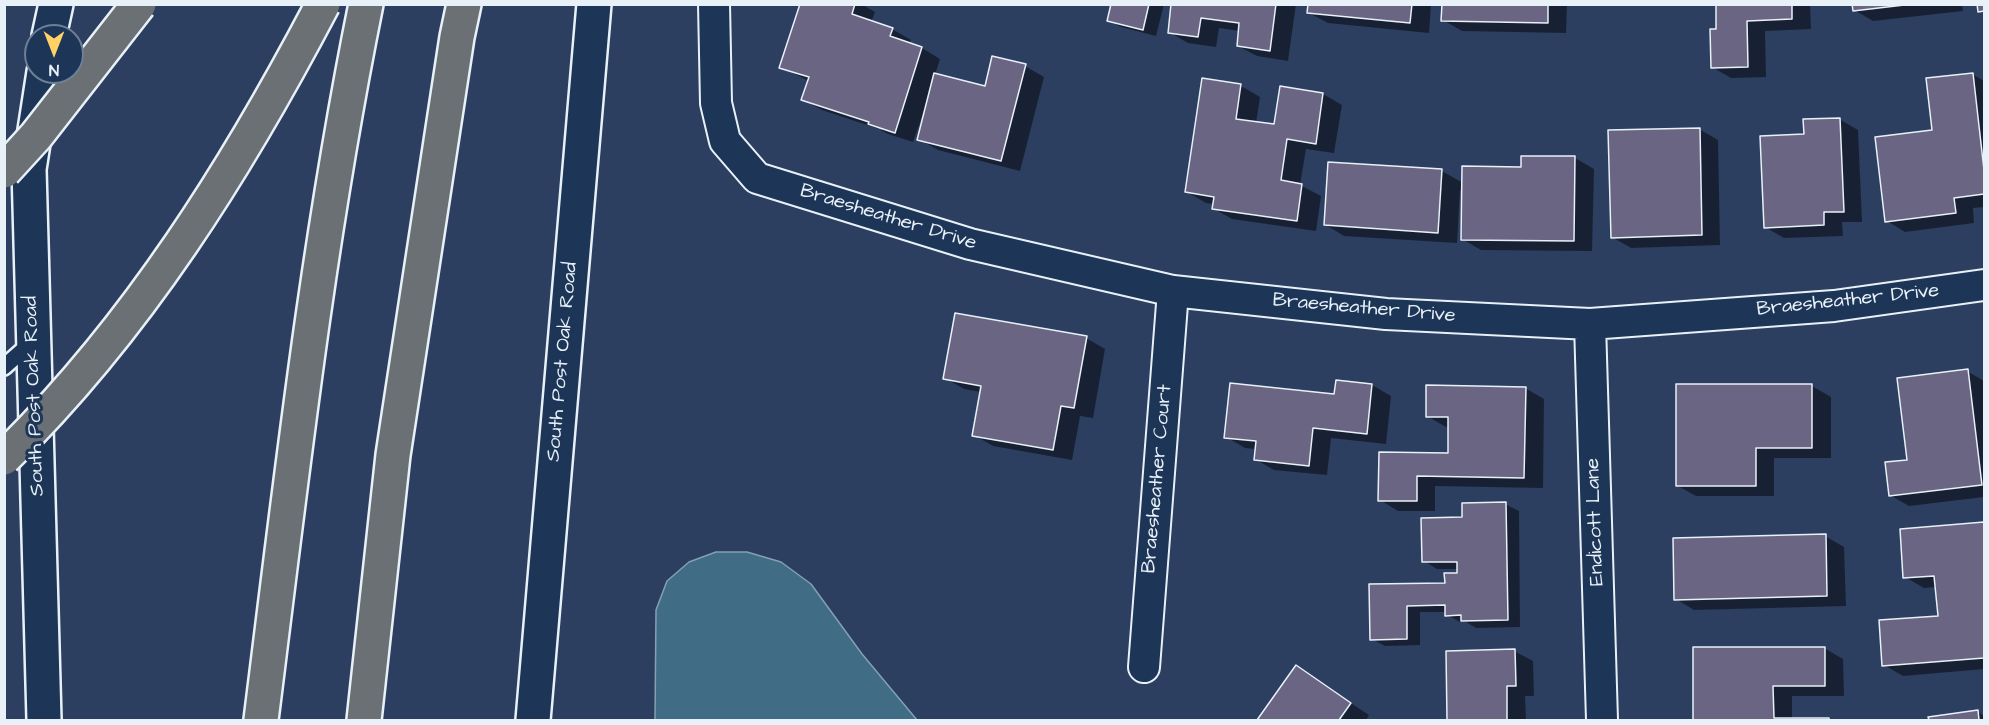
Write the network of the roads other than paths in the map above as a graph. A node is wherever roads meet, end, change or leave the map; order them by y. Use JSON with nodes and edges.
{"nodes":[{"id":1,"x":56,"y":4,"type":"edge"},
{"id":2,"x":139,"y":4,"type":"edge"},
{"id":3,"x":323,"y":4,"type":"edge"},
{"id":4,"x":366,"y":4,"type":"edge"},
{"id":5,"x":464,"y":4,"type":"edge"},
{"id":6,"x":594,"y":4,"type":"edge"},
{"id":7,"x":714,"y":4,"type":"edge"},
{"id":8,"x":52,"y":24,"type":"edge"},
{"id":9,"x":42,"y":84,"type":"edge"},
{"id":10,"x":4,"y":171,"type":"edge"},
{"id":11,"x":1984,"y":285,"type":"edge"},
{"id":12,"x":1173,"y":291,"type":"junction"},
{"id":13,"x":1590,"y":324,"type":"junction"},
{"id":14,"x":33,"y":341,"type":"junction"},
{"id":15,"x":4,"y":367,"type":"edge"},
{"id":16,"x":4,"y":456,"type":"edge"},
{"id":17,"x":37,"y":464,"type":"junction"},
{"id":18,"x":1144,"y":667,"type":"dead end"},
{"id":19,"x":44,"y":720,"type":"edge"},
{"id":20,"x":261,"y":720,"type":"edge"},
{"id":21,"x":364,"y":720,"type":"edge"},
{"id":22,"x":532,"y":720,"type":"edge"},
{"id":23,"x":1602,"y":720,"type":"edge"}],
"edges":[{"from":1,"to":8,"type":"main road"},
{"from":2,"to":10,"type":"highway","bridge":true},
{"from":3,"to":16,"type":"highway","bridge":true},
{"from":4,"to":20,"type":"highway"},
{"from":5,"to":21,"type":"highway"},
{"from":6,"to":22,"type":"main road","name":"South Post Oak Road"},
{"from":7,"to":12,"type":"street","name":"Braesheather Drive"},
{"from":9,"to":14,"type":"main road","name":"South Post Oak Road"},
{"from":11,"to":13,"type":"street","name":"Braesheather Drive"},
{"from":12,"to":13,"type":"street","name":"Braesheather Drive"},
{"from":12,"to":18,"type":"street","name":"Braesheather Court"},
{"from":13,"to":23,"type":"street","name":"Endicott Lane"},
{"from":14,"to":15,"type":"lane"},
{"from":14,"to":17,"type":"main road","name":"South Post Oak Road"},
{"from":16,"to":17,"type":"lane"},
{"from":17,"to":19,"type":"main road","name":"South Post Oak Road"}]}
